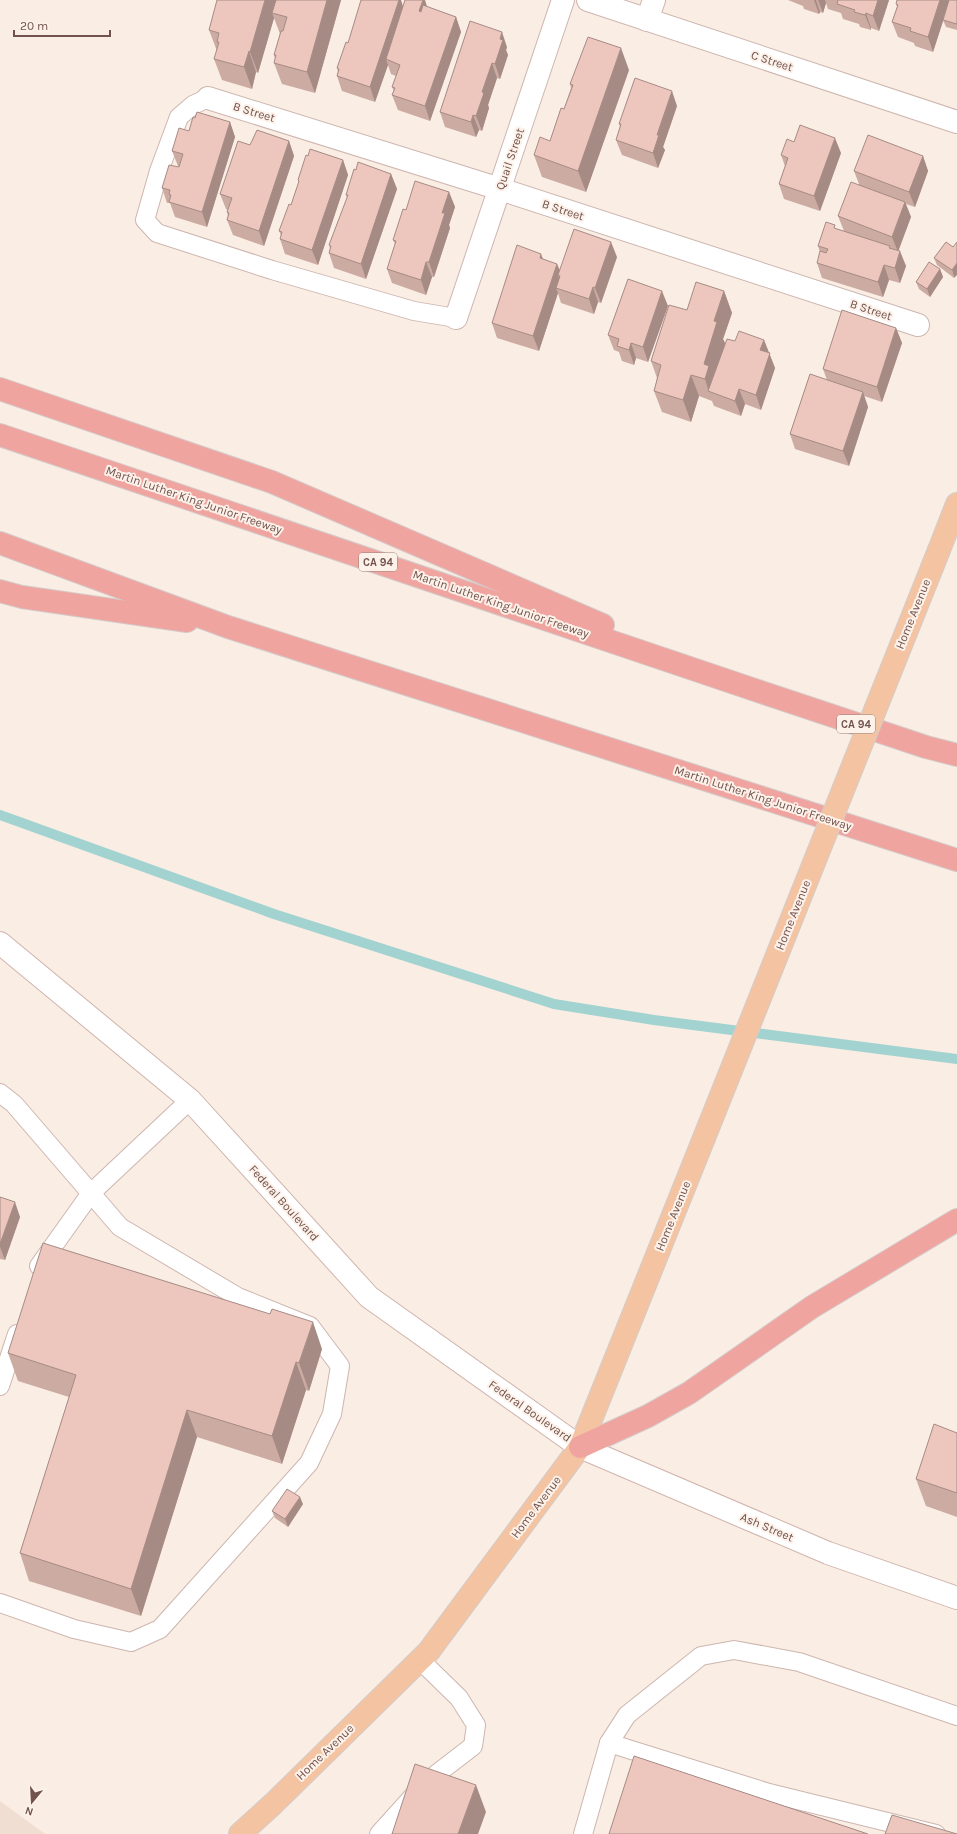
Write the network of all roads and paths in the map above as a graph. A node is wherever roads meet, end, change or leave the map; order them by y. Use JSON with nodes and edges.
{"nodes":[{"id":1,"x":563,"y":0,"type":"edge"},
{"id":2,"x":588,"y":0,"type":"edge"},
{"id":3,"x":651,"y":10,"type":"edge"},
{"id":4,"x":208,"y":98,"type":"joint"},
{"id":5,"x":957,"y":122,"type":"edge"},
{"id":6,"x":500,"y":189,"type":"junction"},
{"id":7,"x":456,"y":318,"type":"joint"},
{"id":8,"x":918,"y":325,"type":"dead end"},
{"id":9,"x":0,"y":389,"type":"edge"},
{"id":10,"x":0,"y":435,"type":"edge"},
{"id":11,"x":957,"y":504,"type":"edge"},
{"id":12,"x":0,"y":543,"type":"edge"},
{"id":13,"x":0,"y":591,"type":"edge"},
{"id":14,"x":228,"y":627,"type":"junction"},
{"id":15,"x":755,"y":690,"type":"junction"},
{"id":16,"x":957,"y":754,"type":"edge"},
{"id":17,"x":957,"y":860,"type":"edge"},
{"id":18,"x":0,"y":943,"type":"edge"},
{"id":19,"x":0,"y":1093,"type":"edge"},
{"id":20,"x":190,"y":1100,"type":"junction"},
{"id":21,"x":91,"y":1193,"type":"junction"},
{"id":22,"x":957,"y":1220,"type":"edge"},
{"id":23,"x":34,"y":1281,"type":"edge"},
{"id":24,"x":22,"y":1318,"type":"edge"},
{"id":25,"x":0,"y":1386,"type":"edge"},
{"id":26,"x":580,"y":1447,"type":"junction"},
{"id":27,"x":957,"y":1598,"type":"edge"},
{"id":28,"x":0,"y":1603,"type":"edge"},
{"id":29,"x":420,"y":1660,"type":"junction"},
{"id":30,"x":957,"y":1716,"type":"edge"},
{"id":31,"x":609,"y":1743,"type":"junction"},
{"id":32,"x":249,"y":1831,"type":"edge"},
{"id":33,"x":378,"y":1834,"type":"edge"},
{"id":34,"x":582,"y":1834,"type":"edge"},
{"id":35,"x":936,"y":1834,"type":"edge"}],
"edges":[{"from":1,"to":6,"type":"street","name":"Quail Street"},
{"from":2,"to":3,"type":"street","name":"C Street"},
{"from":3,"to":5,"type":"street","name":"C Street"},
{"from":4,"to":6,"type":"street","name":"B Street"},
{"from":4,"to":7,"type":"lane"},
{"from":6,"to":7,"type":"street","name":"Quail Street"},
{"from":6,"to":8,"type":"street","name":"B Street"},
{"from":9,"to":15,"type":"highway"},
{"from":10,"to":15,"type":"highway","name":"Martin Luther King Junior Freeway","number":"CA 94"},
{"from":11,"to":26,"type":"main road","name":"Home Avenue","bridge":true},
{"from":12,"to":14,"type":"highway","name":"Martin Luther King Junior Freeway"},
{"from":13,"to":14,"type":"highway"},
{"from":14,"to":17,"type":"highway","name":"Martin Luther King Junior Freeway"},
{"from":15,"to":16,"type":"highway","name":"Martin Luther King Junior Freeway","number":"CA 94"},
{"from":18,"to":20,"type":"street","name":"Federal Boulevard"},
{"from":19,"to":21,"type":"lane"},
{"from":20,"to":21,"type":"lane"},
{"from":20,"to":26,"type":"street","name":"Federal Boulevard"},
{"from":21,"to":23,"type":"lane"},
{"from":21,"to":28,"type":"lane"},
{"from":22,"to":26,"type":"highway"},
{"from":24,"to":25,"type":"lane"},
{"from":26,"to":27,"type":"street","name":"Ash Street"},
{"from":26,"to":29,"type":"main road","name":"Home Avenue"},
{"from":29,"to":32,"type":"main road","name":"Home Avenue"},
{"from":29,"to":33,"type":"lane"},
{"from":30,"to":31,"type":"lane"},
{"from":31,"to":34,"type":"lane"},
{"from":31,"to":35,"type":"lane"}]}
